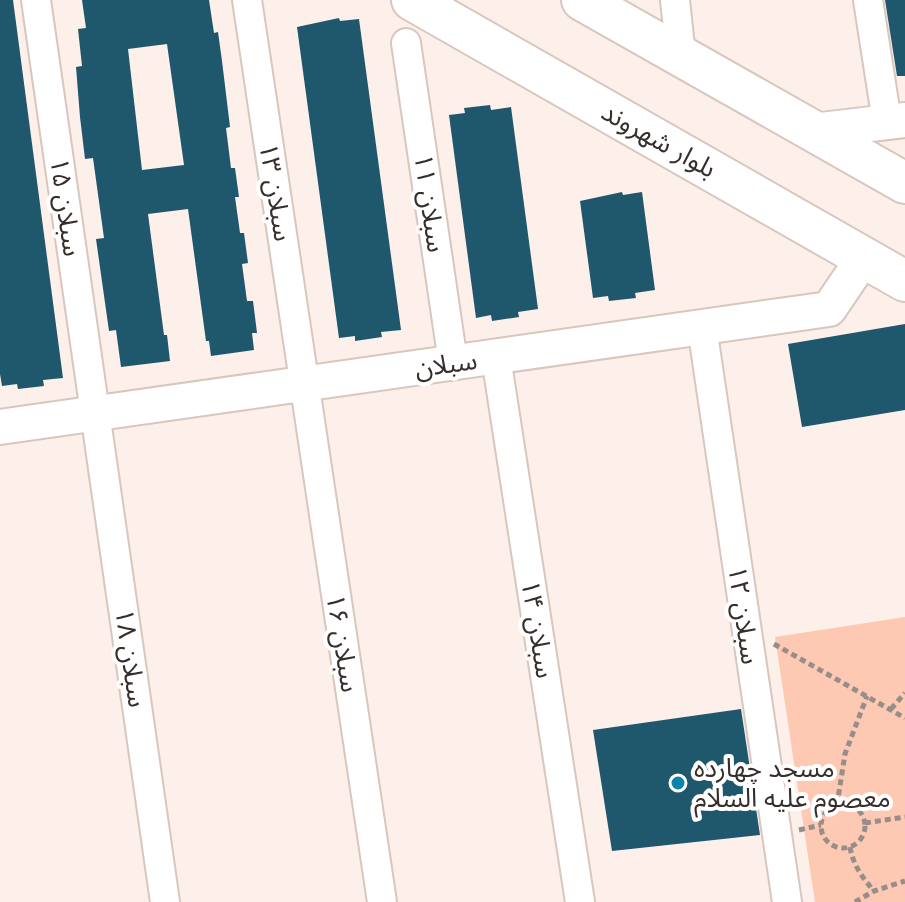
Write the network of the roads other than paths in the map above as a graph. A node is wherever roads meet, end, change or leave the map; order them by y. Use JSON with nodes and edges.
{"nodes":[{"id":1,"x":36,"y":0,"type":"edge"},
{"id":2,"x":247,"y":0,"type":"edge"},
{"id":3,"x":412,"y":0,"type":"edge"},
{"id":4,"x":582,"y":0,"type":"edge"},
{"id":5,"x":675,"y":0,"type":"edge"},
{"id":6,"x":868,"y":0,"type":"edge"},
{"id":7,"x":406,"y":43,"type":"dead end"},
{"id":8,"x":681,"y":56,"type":"junction"},
{"id":9,"x":896,"y":121,"type":"edge"},
{"id":10,"x":813,"y":131,"type":"junction"},
{"id":11,"x":905,"y":183,"type":"edge"},
{"id":12,"x":865,"y":256,"type":"junction"},
{"id":13,"x":905,"y":281,"type":"edge"},
{"id":14,"x":702,"y":327,"type":"junction"},
{"id":15,"x":496,"y":357,"type":"junction"},
{"id":16,"x":453,"y":362,"type":"junction"},
{"id":17,"x":305,"y":384,"type":"junction"},
{"id":18,"x":96,"y":413,"type":"junction"},
{"id":19,"x":0,"y":427,"type":"edge"},
{"id":20,"x":165,"y":902,"type":"edge"},
{"id":21,"x":382,"y":902,"type":"edge"},
{"id":22,"x":580,"y":902,"type":"edge"},
{"id":23,"x":787,"y":902,"type":"edge"}],
"edges":[{"from":1,"to":18,"type":"street","name":"سبلان ۱۵"},
{"from":2,"to":17,"type":"street","name":"سبلان ۱۳"},
{"from":3,"to":12,"type":"main road","name":"بلوار شهروند"},
{"from":4,"to":8,"type":"main road"},
{"from":5,"to":8,"type":"street"},
{"from":6,"to":9,"type":"street"},
{"from":7,"to":16,"type":"street","name":"سبلان ۱۱"},
{"from":8,"to":10,"type":"main road"},
{"from":9,"to":10,"type":"street"},
{"from":10,"to":11,"type":"main road"},
{"from":12,"to":13,"type":"main road","name":"بلوار شهروند"},
{"from":12,"to":14,"type":"street","name":"سبلان"},
{"from":14,"to":15,"type":"street","name":"سبلان"},
{"from":14,"to":23,"type":"street","name":"سبلان ۱۲"},
{"from":15,"to":16,"type":"street","name":"سبلان"},
{"from":15,"to":22,"type":"street","name":"سبلان ۱۴"},
{"from":16,"to":17,"type":"street","name":"سبلان"},
{"from":17,"to":18,"type":"street","name":"سبلان"},
{"from":17,"to":21,"type":"street","name":"سبلان ۱۶"},
{"from":18,"to":19,"type":"street","name":"سبلان"},
{"from":18,"to":20,"type":"street","name":"سبلان ۱۸"}]}
